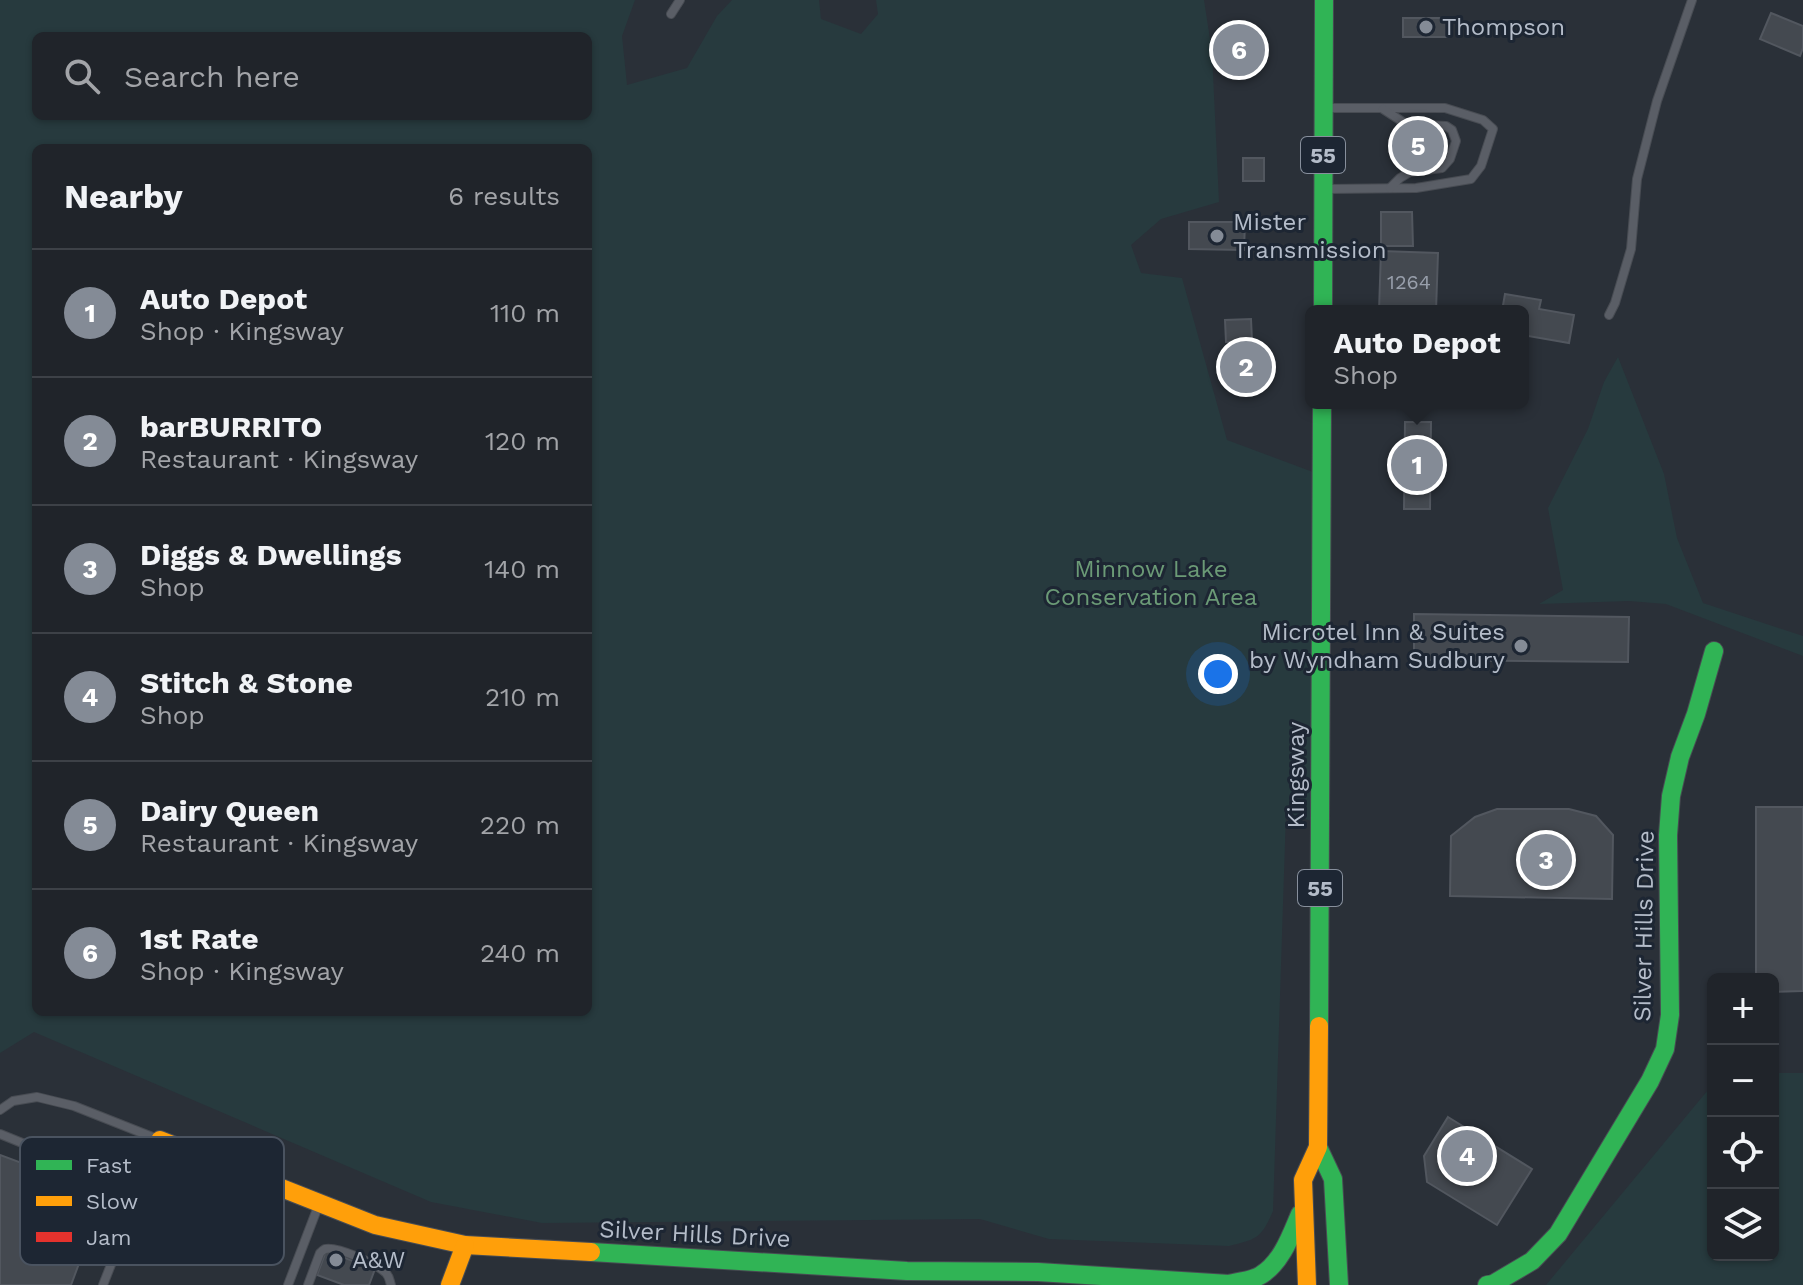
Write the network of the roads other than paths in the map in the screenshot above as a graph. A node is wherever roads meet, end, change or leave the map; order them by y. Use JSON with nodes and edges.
{"nodes":[{"id":1,"x":680,"y":0,"type":"edge"},
{"id":2,"x":1324,"y":0,"type":"edge"},
{"id":3,"x":1692,"y":0,"type":"edge"},
{"id":4,"x":671,"y":14,"type":"dead end"},
{"id":5,"x":1324,"y":108,"type":"junction"},
{"id":6,"x":1382,"y":108,"type":"junction"},
{"id":7,"x":1390,"y":188,"type":"junction"},
{"id":8,"x":1323,"y":189,"type":"junction"},
{"id":9,"x":1323,"y":305,"type":"edge"},
{"id":10,"x":1609,"y":315,"type":"dead end"},
{"id":11,"x":1322,"y":409,"type":"edge"},
{"id":12,"x":1714,"y":651,"type":"dead end"},
{"id":13,"x":2,"y":1106,"type":"edge"},
{"id":14,"x":0,"y":1134,"type":"edge"},
{"id":15,"x":152,"y":1137,"type":"edge"},
{"id":16,"x":20,"y":1142,"type":"edge"},
{"id":17,"x":1318,"y":1147,"type":"junction"},
{"id":18,"x":284,"y":1190,"type":"edge"},
{"id":19,"x":319,"y":1204,"type":"junction"},
{"id":20,"x":1303,"y":1208,"type":"junction"},
{"id":21,"x":465,"y":1245,"type":"junction"},
{"id":22,"x":111,"y":1265,"type":"edge"},
{"id":23,"x":1037,"y":1279,"type":"edge"},
{"id":24,"x":1229,"y":1284,"type":"edge"},
{"id":25,"x":103,"y":1285,"type":"edge"},
{"id":26,"x":288,"y":1285,"type":"edge"},
{"id":27,"x":308,"y":1285,"type":"edge"},
{"id":28,"x":391,"y":1285,"type":"edge"},
{"id":29,"x":450,"y":1285,"type":"edge"},
{"id":30,"x":1245,"y":1285,"type":"edge"},
{"id":31,"x":1307,"y":1285,"type":"edge"},
{"id":32,"x":1339,"y":1285,"type":"edge"},
{"id":33,"x":1487,"y":1285,"type":"edge"}],
"edges":[{"from":1,"to":4,"type":"lane"},
{"from":2,"to":5,"type":"street","number":"55"},
{"from":3,"to":10,"type":"lane"},
{"from":5,"to":6,"type":"lane"},
{"from":5,"to":8,"type":"street","number":"55"},
{"from":6,"to":7,"type":"lane"},
{"from":6,"to":7,"type":"lane"},
{"from":7,"to":8,"type":"lane"},
{"from":8,"to":9,"type":"street","number":"55"},
{"from":11,"to":17,"type":"street","name":"Kingsway","number":"55"},
{"from":12,"to":33,"type":"street","name":"Silver Hills Drive"},
{"from":13,"to":15,"type":"lane"},
{"from":14,"to":16,"type":"lane"},
{"from":17,"to":20,"type":"street","name":"Kingsway","number":"55"},
{"from":17,"to":32,"type":"street","name":"Kingsway","number":"55"},
{"from":18,"to":19,"type":"street","name":"Silver Hills Drive"},
{"from":19,"to":21,"type":"street","name":"Silver Hills Drive"},
{"from":19,"to":26,"type":"lane"},
{"from":20,"to":24,"type":"street"},
{"from":20,"to":31,"type":"street","name":"Kingsway","number":"55"},
{"from":21,"to":23,"type":"street","name":"Silver Hills Drive"},
{"from":21,"to":29,"type":"street"},
{"from":22,"to":25,"type":"lane"},
{"from":23,"to":24,"type":"street","name":"Silver Hills Drive"},
{"from":24,"to":30,"type":"street","name":"Silver Hills Drive"},
{"from":27,"to":28,"type":"lane"}]}
